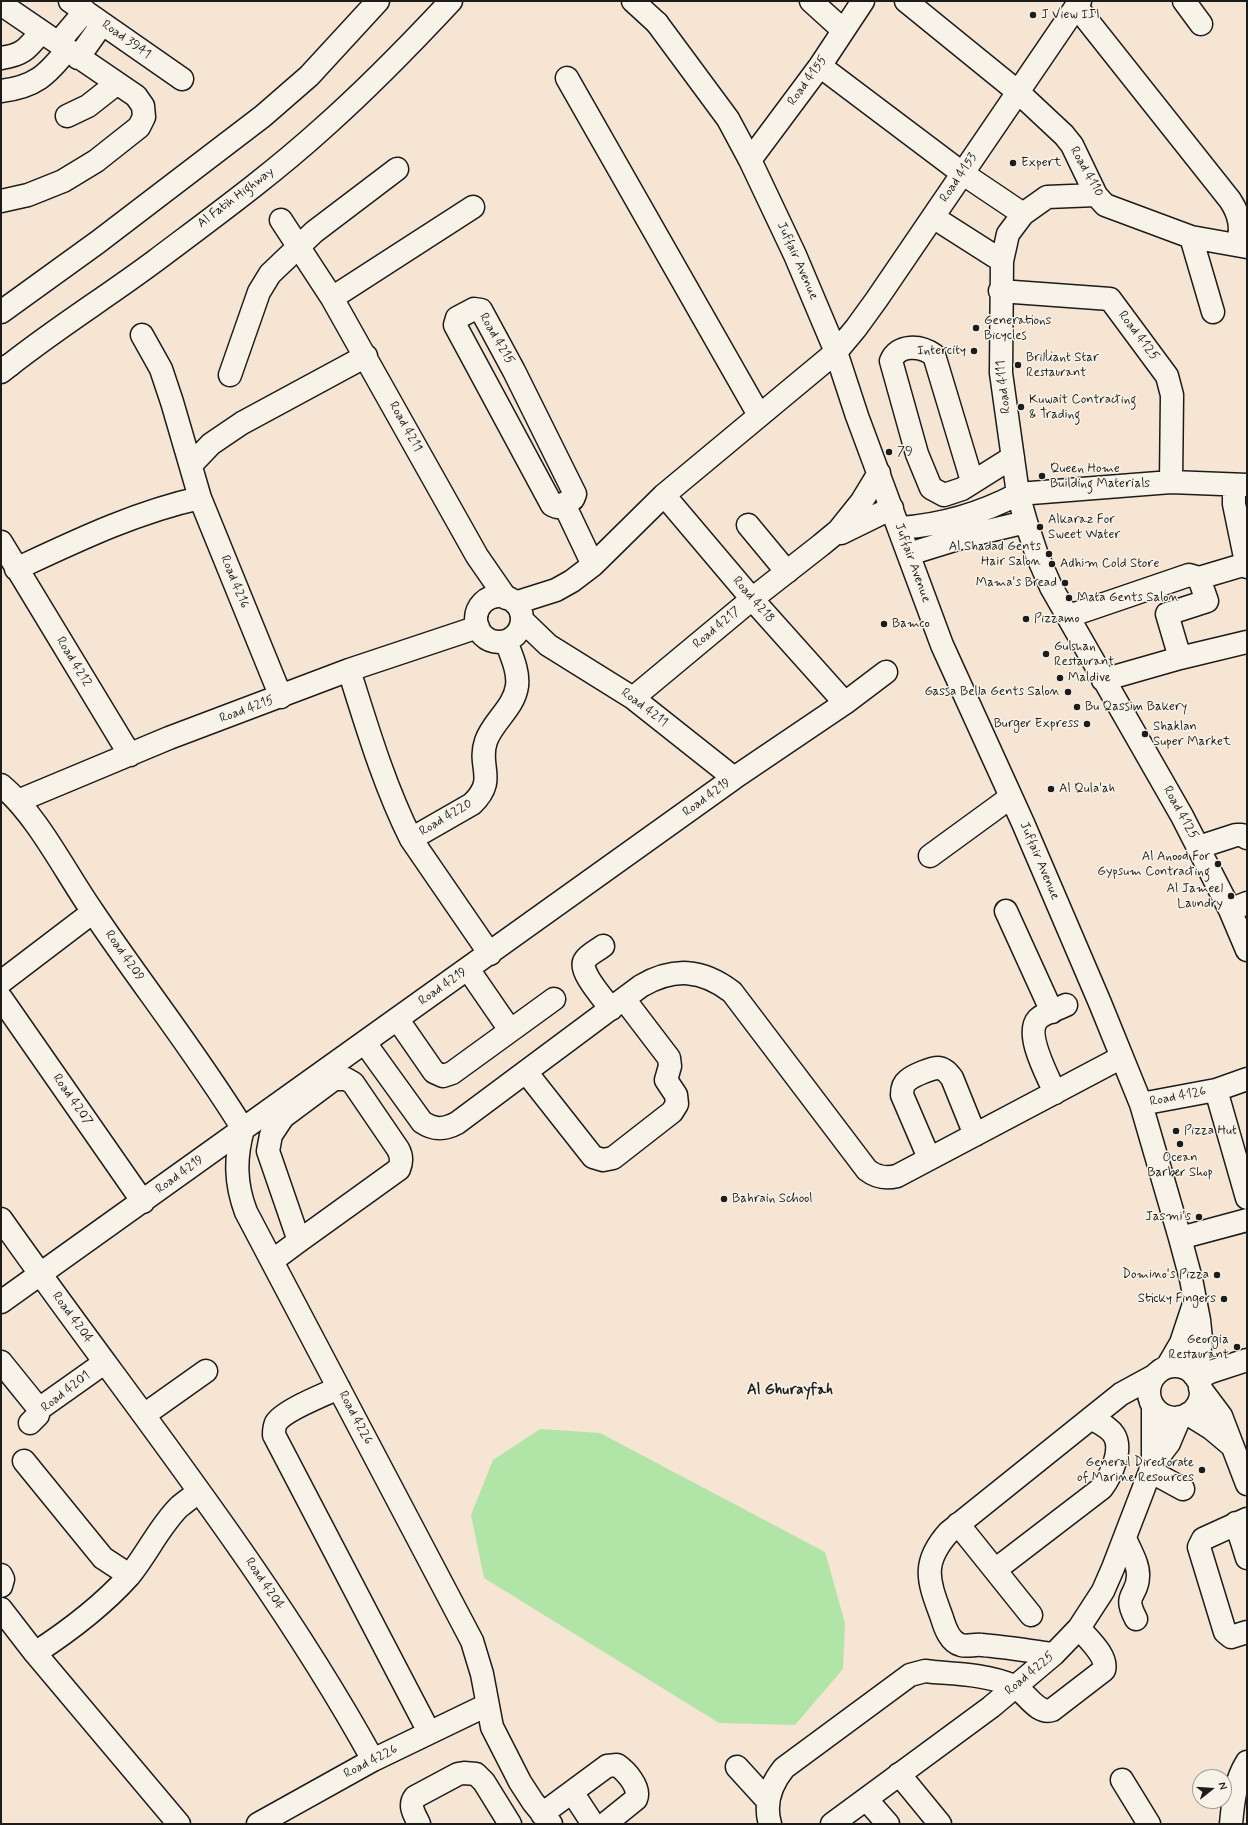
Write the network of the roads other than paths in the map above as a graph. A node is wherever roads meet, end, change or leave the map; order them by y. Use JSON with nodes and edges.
{"nodes":[{"id":1,"x":378,"y":1,"type":"edge"},
{"id":2,"x":451,"y":1,"type":"edge"},
{"id":3,"x":633,"y":1,"type":"edge"},
{"id":4,"x":646,"y":1,"type":"edge"},
{"id":5,"x":811,"y":1,"type":"edge"},
{"id":6,"x":863,"y":1,"type":"edge"},
{"id":7,"x":906,"y":1,"type":"edge"},
{"id":8,"x":1184,"y":1,"type":"edge"},
{"id":9,"x":1,"y":4,"type":"edge"},
{"id":10,"x":1078,"y":4,"type":"edge"},
{"id":11,"x":77,"y":6,"type":"edge"},
{"id":12,"x":657,"y":23,"type":"junction"},
{"id":13,"x":102,"y":24,"type":"junction"},
{"id":14,"x":1201,"y":24,"type":"dead end"},
{"id":15,"x":843,"y":30,"type":"junction"},
{"id":16,"x":61,"y":46,"type":"junction"},
{"id":17,"x":1,"y":58,"type":"edge"},
{"id":18,"x":820,"y":66,"type":"junction"},
{"id":19,"x":567,"y":78,"type":"dead end"},
{"id":20,"x":182,"y":79,"type":"dead end"},
{"id":21,"x":116,"y":84,"type":"junction"},
{"id":22,"x":1,"y":91,"type":"edge"},
{"id":23,"x":1018,"y":92,"type":"junction"},
{"id":24,"x":67,"y":116,"type":"dead end"},
{"id":25,"x":750,"y":160,"type":"junction"},
{"id":26,"x":397,"y":169,"type":"dead end"},
{"id":27,"x":962,"y":173,"type":"junction"},
{"id":28,"x":1096,"y":195,"type":"junction"},
{"id":29,"x":1,"y":201,"type":"edge"},
{"id":30,"x":473,"y":207,"type":"dead end"},
{"id":31,"x":1023,"y":214,"type":"junction"},
{"id":32,"x":933,"y":216,"type":"junction"},
{"id":33,"x":281,"y":220,"type":"dead end"},
{"id":34,"x":1190,"y":237,"type":"junction"},
{"id":35,"x":298,"y":246,"type":"junction"},
{"id":36,"x":1242,"y":246,"type":"edge"},
{"id":37,"x":1002,"y":261,"type":"junction"},
{"id":38,"x":1000,"y":291,"type":"junction"},
{"id":39,"x":332,"y":298,"type":"junction"},
{"id":40,"x":5,"y":307,"type":"edge"},
{"id":41,"x":1213,"y":312,"type":"dead end"},
{"id":42,"x":142,"y":335,"type":"dead end"},
{"id":43,"x":836,"y":352,"type":"junction"},
{"id":44,"x":366,"y":356,"type":"junction"},
{"id":45,"x":4,"y":369,"type":"edge"},
{"id":46,"x":230,"y":375,"type":"dead end"},
{"id":47,"x":759,"y":415,"type":"junction"},
{"id":48,"x":1013,"y":457,"type":"junction"},
{"id":49,"x":191,"y":465,"type":"junction"},
{"id":50,"x":879,"y":473,"type":"junction"},
{"id":51,"x":972,"y":481,"type":"junction"},
{"id":52,"x":1171,"y":482,"type":"junction"},
{"id":53,"x":1240,"y":485,"type":"edge"},
{"id":54,"x":1018,"y":494,"type":"junction"},
{"id":55,"x":664,"y":495,"type":"junction"},
{"id":56,"x":200,"y":498,"type":"junction"},
{"id":57,"x":564,"y":504,"type":"junction"},
{"id":58,"x":892,"y":508,"type":"junction"},
{"id":59,"x":1026,"y":522,"type":"junction"},
{"id":60,"x":748,"y":524,"type":"dead end"},
{"id":61,"x":965,"y":527,"type":"junction"},
{"id":62,"x":900,"y":528,"type":"junction"},
{"id":63,"x":1,"y":542,"type":"edge"},
{"id":64,"x":821,"y":545,"type":"junction"},
{"id":65,"x":909,"y":554,"type":"junction"},
{"id":66,"x":477,"y":556,"type":"junction"},
{"id":67,"x":593,"y":565,"type":"junction"},
{"id":68,"x":1247,"y":566,"type":"edge"},
{"id":69,"x":16,"y":569,"type":"junction"},
{"id":70,"x":787,"y":572,"type":"junction"},
{"id":71,"x":1199,"y":578,"type":"junction"},
{"id":72,"x":752,"y":599,"type":"junction"},
{"id":73,"x":482,"y":605,"type":"junction"},
{"id":74,"x":514,"y":607,"type":"junction"},
{"id":75,"x":1068,"y":616,"type":"junction"},
{"id":76,"x":478,"y":627,"type":"junction"},
{"id":77,"x":509,"y":640,"type":"junction"},
{"id":78,"x":1247,"y":642,"type":"edge"},
{"id":79,"x":548,"y":645,"type":"junction"},
{"id":80,"x":1180,"y":658,"type":"junction"},
{"id":81,"x":348,"y":670,"type":"junction"},
{"id":82,"x":886,"y":672,"type":"dead end"},
{"id":83,"x":1104,"y":680,"type":"junction"},
{"id":84,"x":280,"y":697,"type":"junction"},
{"id":85,"x":633,"y":698,"type":"junction"},
{"id":86,"x":845,"y":703,"type":"junction"},
{"id":87,"x":130,"y":755,"type":"junction"},
{"id":88,"x":734,"y":778,"type":"junction"},
{"id":89,"x":1,"y":785,"type":"edge"},
{"id":90,"x":1011,"y":797,"type":"junction"},
{"id":91,"x":18,"y":800,"type":"junction"},
{"id":92,"x":1247,"y":838,"type":"edge"},
{"id":93,"x":411,"y":839,"type":"junction"},
{"id":94,"x":1199,"y":847,"type":"junction"},
{"id":95,"x":930,"y":856,"type":"dead end"},
{"id":96,"x":1238,"y":906,"type":"edge"},
{"id":97,"x":1006,"y":911,"type":"dead end"},
{"id":98,"x":93,"y":912,"type":"junction"},
{"id":99,"x":603,"y":946,"type":"dead end"},
{"id":100,"x":1247,"y":950,"type":"edge"},
{"id":101,"x":490,"y":954,"type":"junction"},
{"id":102,"x":468,"y":969,"type":"junction"},
{"id":103,"x":1,"y":982,"type":"edge"},
{"id":104,"x":1,"y":998,"type":"edge"},
{"id":105,"x":554,"y":999,"type":"dead end"},
{"id":106,"x":617,"y":1004,"type":"junction"},
{"id":107,"x":398,"y":1020,"type":"junction"},
{"id":108,"x":510,"y":1030,"type":"junction"},
{"id":109,"x":365,"y":1043,"type":"junction"},
{"id":110,"x":1122,"y":1058,"type":"junction"},
{"id":111,"x":526,"y":1072,"type":"junction"},
{"id":112,"x":1247,"y":1079,"type":"edge"},
{"id":113,"x":1216,"y":1090,"type":"junction"},
{"id":114,"x":1055,"y":1093,"type":"junction"},
{"id":115,"x":1141,"y":1104,"type":"junction"},
{"id":116,"x":243,"y":1129,"type":"junction"},
{"id":117,"x":975,"y":1134,"type":"junction"},
{"id":118,"x":929,"y":1158,"type":"junction"},
{"id":119,"x":1247,"y":1198,"type":"edge"},
{"id":120,"x":143,"y":1202,"type":"junction"},
{"id":121,"x":1,"y":1219,"type":"edge"},
{"id":122,"x":1247,"y":1220,"type":"edge"},
{"id":123,"x":1180,"y":1238,"type":"junction"},
{"id":124,"x":299,"y":1241,"type":"junction"},
{"id":125,"x":272,"y":1261,"type":"junction"},
{"id":126,"x":40,"y":1275,"type":"junction"},
{"id":127,"x":1,"y":1302,"type":"edge"},
{"id":128,"x":1194,"y":1303,"type":"junction"},
{"id":129,"x":1247,"y":1360,"type":"edge"},
{"id":130,"x":1,"y":1362,"type":"edge"},
{"id":131,"x":104,"y":1363,"type":"junction"},
{"id":132,"x":206,"y":1372,"type":"dead end"},
{"id":133,"x":1161,"y":1372,"type":"junction"},
{"id":134,"x":1197,"y":1381,"type":"junction"},
{"id":135,"x":339,"y":1388,"type":"junction"},
{"id":136,"x":1152,"y":1406,"type":"junction"},
{"id":137,"x":144,"y":1415,"type":"junction"},
{"id":138,"x":1184,"y":1416,"type":"junction"},
{"id":139,"x":1091,"y":1418,"type":"junction"},
{"id":140,"x":1233,"y":1448,"type":"junction"},
{"id":141,"x":24,"y":1461,"type":"dead end"},
{"id":142,"x":1151,"y":1467,"type":"junction"},
{"id":143,"x":1247,"y":1484,"type":"edge"},
{"id":144,"x":1182,"y":1489,"type":"dead end"},
{"id":145,"x":198,"y":1492,"type":"junction"},
{"id":146,"x":1242,"y":1521,"type":"edge"},
{"id":147,"x":958,"y":1524,"type":"junction"},
{"id":148,"x":1125,"y":1538,"type":"junction"},
{"id":149,"x":1247,"y":1558,"type":"edge"},
{"id":150,"x":995,"y":1570,"type":"junction"},
{"id":151,"x":1,"y":1575,"type":"edge"},
{"id":152,"x":129,"y":1575,"type":"junction"},
{"id":153,"x":1,"y":1586,"type":"edge"},
{"id":154,"x":1,"y":1609,"type":"edge"},
{"id":155,"x":1032,"y":1615,"type":"dead end"},
{"id":156,"x":1136,"y":1619,"type":"dead end"},
{"id":157,"x":1080,"y":1628,"type":"junction"},
{"id":158,"x":1247,"y":1632,"type":"edge"},
{"id":159,"x":35,"y":1653,"type":"junction"},
{"id":160,"x":1054,"y":1654,"type":"junction"},
{"id":161,"x":1015,"y":1686,"type":"junction"},
{"id":162,"x":487,"y":1706,"type":"junction"},
{"id":163,"x":430,"y":1732,"type":"junction"},
{"id":164,"x":373,"y":1760,"type":"junction"},
{"id":165,"x":1247,"y":1762,"type":"edge"},
{"id":166,"x":737,"y":1767,"type":"dead end"},
{"id":167,"x":899,"y":1774,"type":"junction"},
{"id":168,"x":1122,"y":1780,"type":"dead end"},
{"id":169,"x":572,"y":1792,"type":"junction"},
{"id":170,"x":866,"y":1799,"type":"junction"},
{"id":171,"x":768,"y":1801,"type":"junction"},
{"id":172,"x":542,"y":1813,"type":"edge"},
{"id":173,"x":509,"y":1822,"type":"edge"},
{"id":174,"x":179,"y":1824,"type":"edge"},
{"id":175,"x":258,"y":1824,"type":"edge"},
{"id":176,"x":419,"y":1824,"type":"edge"},
{"id":177,"x":593,"y":1824,"type":"edge"},
{"id":178,"x":605,"y":1824,"type":"edge"},
{"id":179,"x":770,"y":1824,"type":"edge"},
{"id":180,"x":832,"y":1824,"type":"edge"},
{"id":181,"x":888,"y":1824,"type":"edge"},
{"id":182,"x":940,"y":1824,"type":"edge"},
{"id":183,"x":1149,"y":1824,"type":"edge"},
{"id":184,"x":1231,"y":1824,"type":"edge"}],
"edges":[{"from":1,"to":40,"type":"street"},
{"from":2,"to":45,"type":"street","name":"Al Fatih Highway"},
{"from":3,"to":12,"type":"street"},
{"from":4,"to":12,"type":"street"},
{"from":5,"to":15,"type":"street"},
{"from":6,"to":15,"type":"street","name":"Road 4155"},
{"from":7,"to":23,"type":"street","name":"Road 4110"},
{"from":8,"to":14,"type":"street"},
{"from":9,"to":16,"type":"street"},
{"from":10,"to":23,"type":"street","name":"Road 4153"},
{"from":10,"to":36,"type":"street"},
{"from":11,"to":13,"type":"street","name":"Road 3941"},
{"from":11,"to":16,"type":"street"},
{"from":12,"to":25,"type":"street","name":"Juffair Avenue"},
{"from":13,"to":16,"type":"street"},
{"from":13,"to":20,"type":"street","name":"Road 3941"},
{"from":15,"to":18,"type":"street","name":"Road 4155"},
{"from":16,"to":17,"type":"street"},
{"from":16,"to":21,"type":"street"},
{"from":16,"to":22,"type":"street"},
{"from":18,"to":25,"type":"street","name":"Road 4155"},
{"from":18,"to":27,"type":"street"},
{"from":19,"to":47,"type":"street"},
{"from":21,"to":24,"type":"street"},
{"from":21,"to":29,"type":"street"},
{"from":23,"to":27,"type":"street","name":"Road 4153"},
{"from":23,"to":28,"type":"street","name":"Road 4110"},
{"from":25,"to":43,"type":"street","name":"Juffair Avenue"},
{"from":26,"to":35,"type":"street"},
{"from":27,"to":31,"type":"street"},
{"from":27,"to":32,"type":"street","name":"Road 4153"},
{"from":28,"to":31,"type":"street","name":"Road 4111"},
{"from":28,"to":34,"type":"street","name":"Road 4110"},
{"from":30,"to":39,"type":"street"},
{"from":31,"to":37,"type":"street","name":"Road 4111"},
{"from":32,"to":37,"type":"street"},
{"from":32,"to":43,"type":"street","name":"Road 4153"},
{"from":33,"to":35,"type":"street","name":"Road 4211"},
{"from":34,"to":36,"type":"street","name":"Road 4110"},
{"from":34,"to":41,"type":"street"},
{"from":35,"to":39,"type":"street","name":"Road 4211"},
{"from":35,"to":46,"type":"street"},
{"from":37,"to":38,"type":"street","name":"Road 4111"},
{"from":38,"to":48,"type":"street","name":"Road 4111"},
{"from":38,"to":52,"type":"street","name":"Road 4125"},
{"from":39,"to":44,"type":"street","name":"Road 4211"},
{"from":42,"to":49,"type":"street","name":"Road 4216"},
{"from":43,"to":47,"type":"street"},
{"from":43,"to":50,"type":"street","name":"Juffair Avenue"},
{"from":44,"to":49,"type":"street"},
{"from":44,"to":66,"type":"street","name":"Road 4211"},
{"from":47,"to":55,"type":"street"},
{"from":48,"to":51,"type":"street"},
{"from":48,"to":54,"type":"street","name":"Road 4111"},
{"from":49,"to":56,"type":"street","name":"Road 4216"},
{"from":50,"to":58,"type":"street","name":"Juffair Avenue"},
{"from":50,"to":64,"type":"street","name":"Road 4217"},
{"from":51,"to":51,"type":"street"},
{"from":52,"to":53,"type":"street"},
{"from":52,"to":54,"type":"street"},
{"from":53,"to":68,"type":"street"},
{"from":54,"to":59,"type":"street","name":"Road 4111"},
{"from":54,"to":61,"type":"street"},
{"from":55,"to":67,"type":"street"},
{"from":55,"to":72,"type":"street","name":"Road 4218"},
{"from":56,"to":69,"type":"street"},
{"from":56,"to":84,"type":"street","name":"Road 4216"},
{"from":57,"to":57,"type":"street","name":"Road 4215"},
{"from":57,"to":67,"type":"street"},
{"from":58,"to":62,"type":"street","name":"Juffair Avenue"},
{"from":58,"to":64,"type":"street","name":"Road 4217"},
{"from":59,"to":61,"type":"street"},
{"from":59,"to":75,"type":"street","name":"Road 4125"},
{"from":60,"to":70,"type":"street"},
{"from":61,"to":62,"type":"street"},
{"from":61,"to":65,"type":"street"},
{"from":62,"to":65,"type":"street","name":"Juffair Avenue"},
{"from":63,"to":69,"type":"street","name":"Road 4212"},
{"from":64,"to":70,"type":"street","name":"Road 4217"},
{"from":65,"to":90,"type":"street","name":"Juffair Avenue"},
{"from":66,"to":73,"type":"street","name":"Road 4211"},
{"from":66,"to":74,"type":"street","name":"Road 4211"},
{"from":67,"to":74,"type":"street"},
{"from":68,"to":71,"type":"street"},
{"from":69,"to":87,"type":"street","name":"Road 4212"},
{"from":70,"to":72,"type":"street","name":"Road 4217"},
{"from":71,"to":75,"type":"street"},
{"from":71,"to":80,"type":"street"},
{"from":72,"to":85,"type":"street","name":"Road 4217"},
{"from":72,"to":86,"type":"street","name":"Road 4218"},
{"from":73,"to":74,"type":"street"},
{"from":73,"to":76,"type":"street"},
{"from":74,"to":77,"type":"street"},
{"from":74,"to":79,"type":"street","name":"Road 4211"},
{"from":75,"to":83,"type":"street","name":"Road 4125"},
{"from":76,"to":77,"type":"street"},
{"from":76,"to":81,"type":"street","name":"Road 4215"},
{"from":77,"to":79,"type":"street","name":"Road 4211"},
{"from":77,"to":93,"type":"street","name":"Road 4220"},
{"from":78,"to":80,"type":"street"},
{"from":79,"to":85,"type":"street","name":"Road 4211"},
{"from":80,"to":83,"type":"street"},
{"from":81,"to":84,"type":"street","name":"Road 4215"},
{"from":81,"to":93,"type":"street","name":"Road 4220"},
{"from":82,"to":86,"type":"street","name":"Road 4219"},
{"from":83,"to":94,"type":"street","name":"Road 4125"},
{"from":84,"to":87,"type":"street","name":"Road 4215"},
{"from":85,"to":88,"type":"street","name":"Road 4211"},
{"from":86,"to":88,"type":"street","name":"Road 4219"},
{"from":87,"to":91,"type":"street","name":"Road 4215"},
{"from":88,"to":101,"type":"street","name":"Road 4219"},
{"from":89,"to":91,"type":"street","name":"Road 4209"},
{"from":90,"to":95,"type":"street"},
{"from":90,"to":110,"type":"street","name":"Juffair Avenue"},
{"from":91,"to":98,"type":"street","name":"Road 4209"},
{"from":92,"to":94,"type":"street"},
{"from":93,"to":101,"type":"street","name":"Road 4220"},
{"from":94,"to":96,"type":"street","name":"Road 4125"},
{"from":96,"to":100,"type":"street","name":"Road 4125"},
{"from":97,"to":114,"type":"street"},
{"from":98,"to":103,"type":"street"},
{"from":98,"to":116,"type":"street","name":"Road 4209"},
{"from":99,"to":106,"type":"street"},
{"from":101,"to":102,"type":"street","name":"Road 4219"},
{"from":102,"to":107,"type":"street","name":"Road 4219"},
{"from":102,"to":108,"type":"street"},
{"from":104,"to":120,"type":"street","name":"Road 4207"},
{"from":105,"to":108,"type":"street"},
{"from":106,"to":111,"type":"street"},
{"from":106,"to":111,"type":"street"},
{"from":106,"to":118,"type":"street"},
{"from":107,"to":108,"type":"street"},
{"from":107,"to":109,"type":"street","name":"Road 4219"},
{"from":109,"to":111,"type":"street"},
{"from":109,"to":116,"type":"street","name":"Road 4219"},
{"from":110,"to":114,"type":"street"},
{"from":110,"to":115,"type":"street","name":"Juffair Avenue"},
{"from":112,"to":113,"type":"street","name":"Road 4126"},
{"from":113,"to":115,"type":"street","name":"Road 4126"},
{"from":113,"to":119,"type":"street","name":"Road 4126"},
{"from":114,"to":117,"type":"street"},
{"from":115,"to":123,"type":"street","name":"Juffair Avenue"},
{"from":116,"to":120,"type":"street","name":"Road 4219"},
{"from":116,"to":125,"type":"street","name":"Road 4226"},
{"from":117,"to":118,"type":"street"},
{"from":117,"to":118,"type":"street"},
{"from":120,"to":126,"type":"street","name":"Road 4219"},
{"from":121,"to":126,"type":"street","name":"Road 4204"},
{"from":122,"to":123,"type":"street"},
{"from":123,"to":128,"type":"street","name":"Juffair Avenue"},
{"from":124,"to":124,"type":"street"},
{"from":124,"to":125,"type":"street"},
{"from":125,"to":135,"type":"street","name":"Road 4226"},
{"from":126,"to":127,"type":"street","name":"Road 4219"},
{"from":126,"to":131,"type":"street","name":"Road 4204"},
{"from":128,"to":133,"type":"street","name":"Juffair Avenue"},
{"from":128,"to":134,"type":"street","name":"Juffair Avenue"},
{"from":129,"to":134,"type":"street"},
{"from":130,"to":131,"type":"street","name":"Road 4201"},
{"from":131,"to":137,"type":"street","name":"Road 4204"},
{"from":132,"to":137,"type":"street"},
{"from":133,"to":134,"type":"street"},
{"from":133,"to":136,"type":"street"},
{"from":133,"to":139,"type":"street"},
{"from":134,"to":138,"type":"street"},
{"from":134,"to":140,"type":"street"},
{"from":135,"to":162,"type":"street","name":"Road 4226"},
{"from":135,"to":163,"type":"street"},
{"from":136,"to":138,"type":"street"},
{"from":136,"to":142,"type":"street","name":"Road 4225"},
{"from":137,"to":145,"type":"street","name":"Road 4204"},
{"from":138,"to":140,"type":"street"},
{"from":138,"to":142,"type":"street","name":"Road 4225"},
{"from":139,"to":147,"type":"street"},
{"from":139,"to":150,"type":"street"},
{"from":140,"to":143,"type":"street"},
{"from":141,"to":152,"type":"street"},
{"from":142,"to":144,"type":"street"},
{"from":142,"to":148,"type":"street","name":"Road 4225"},
{"from":145,"to":152,"type":"street"},
{"from":145,"to":164,"type":"street","name":"Road 4204"},
{"from":146,"to":149,"type":"street"},
{"from":146,"to":158,"type":"street"},
{"from":147,"to":150,"type":"street"},
{"from":147,"to":160,"type":"street"},
{"from":148,"to":156,"type":"street"},
{"from":148,"to":157,"type":"street","name":"Road 4225"},
{"from":150,"to":155,"type":"street"},
{"from":151,"to":153,"type":"street"},
{"from":152,"to":159,"type":"street"},
{"from":154,"to":159,"type":"street"},
{"from":157,"to":160,"type":"street","name":"Road 4225"},
{"from":157,"to":161,"type":"street"},
{"from":159,"to":174,"type":"street"},
{"from":160,"to":161,"type":"street","name":"Road 4225"},
{"from":161,"to":167,"type":"street","name":"Road 4225"},
{"from":161,"to":171,"type":"street"},
{"from":162,"to":163,"type":"street","name":"Road 4226"},
{"from":162,"to":172,"type":"street","name":"Road 4226"},
{"from":163,"to":164,"type":"street","name":"Road 4226"},
{"from":164,"to":175,"type":"street","name":"Road 4226"},
{"from":165,"to":184,"type":"street"},
{"from":166,"to":171,"type":"street"},
{"from":167,"to":170,"type":"street","name":"Road 4225"},
{"from":167,"to":182,"type":"street"},
{"from":168,"to":183,"type":"street"},
{"from":169,"to":172,"type":"street"},
{"from":169,"to":177,"type":"street"},
{"from":169,"to":178,"type":"street"},
{"from":170,"to":180,"type":"street","name":"Road 4225"},
{"from":170,"to":181,"type":"street"},
{"from":171,"to":179,"type":"street"},
{"from":172,"to":173,"type":"street"},
{"from":173,"to":176,"type":"street"}]}
